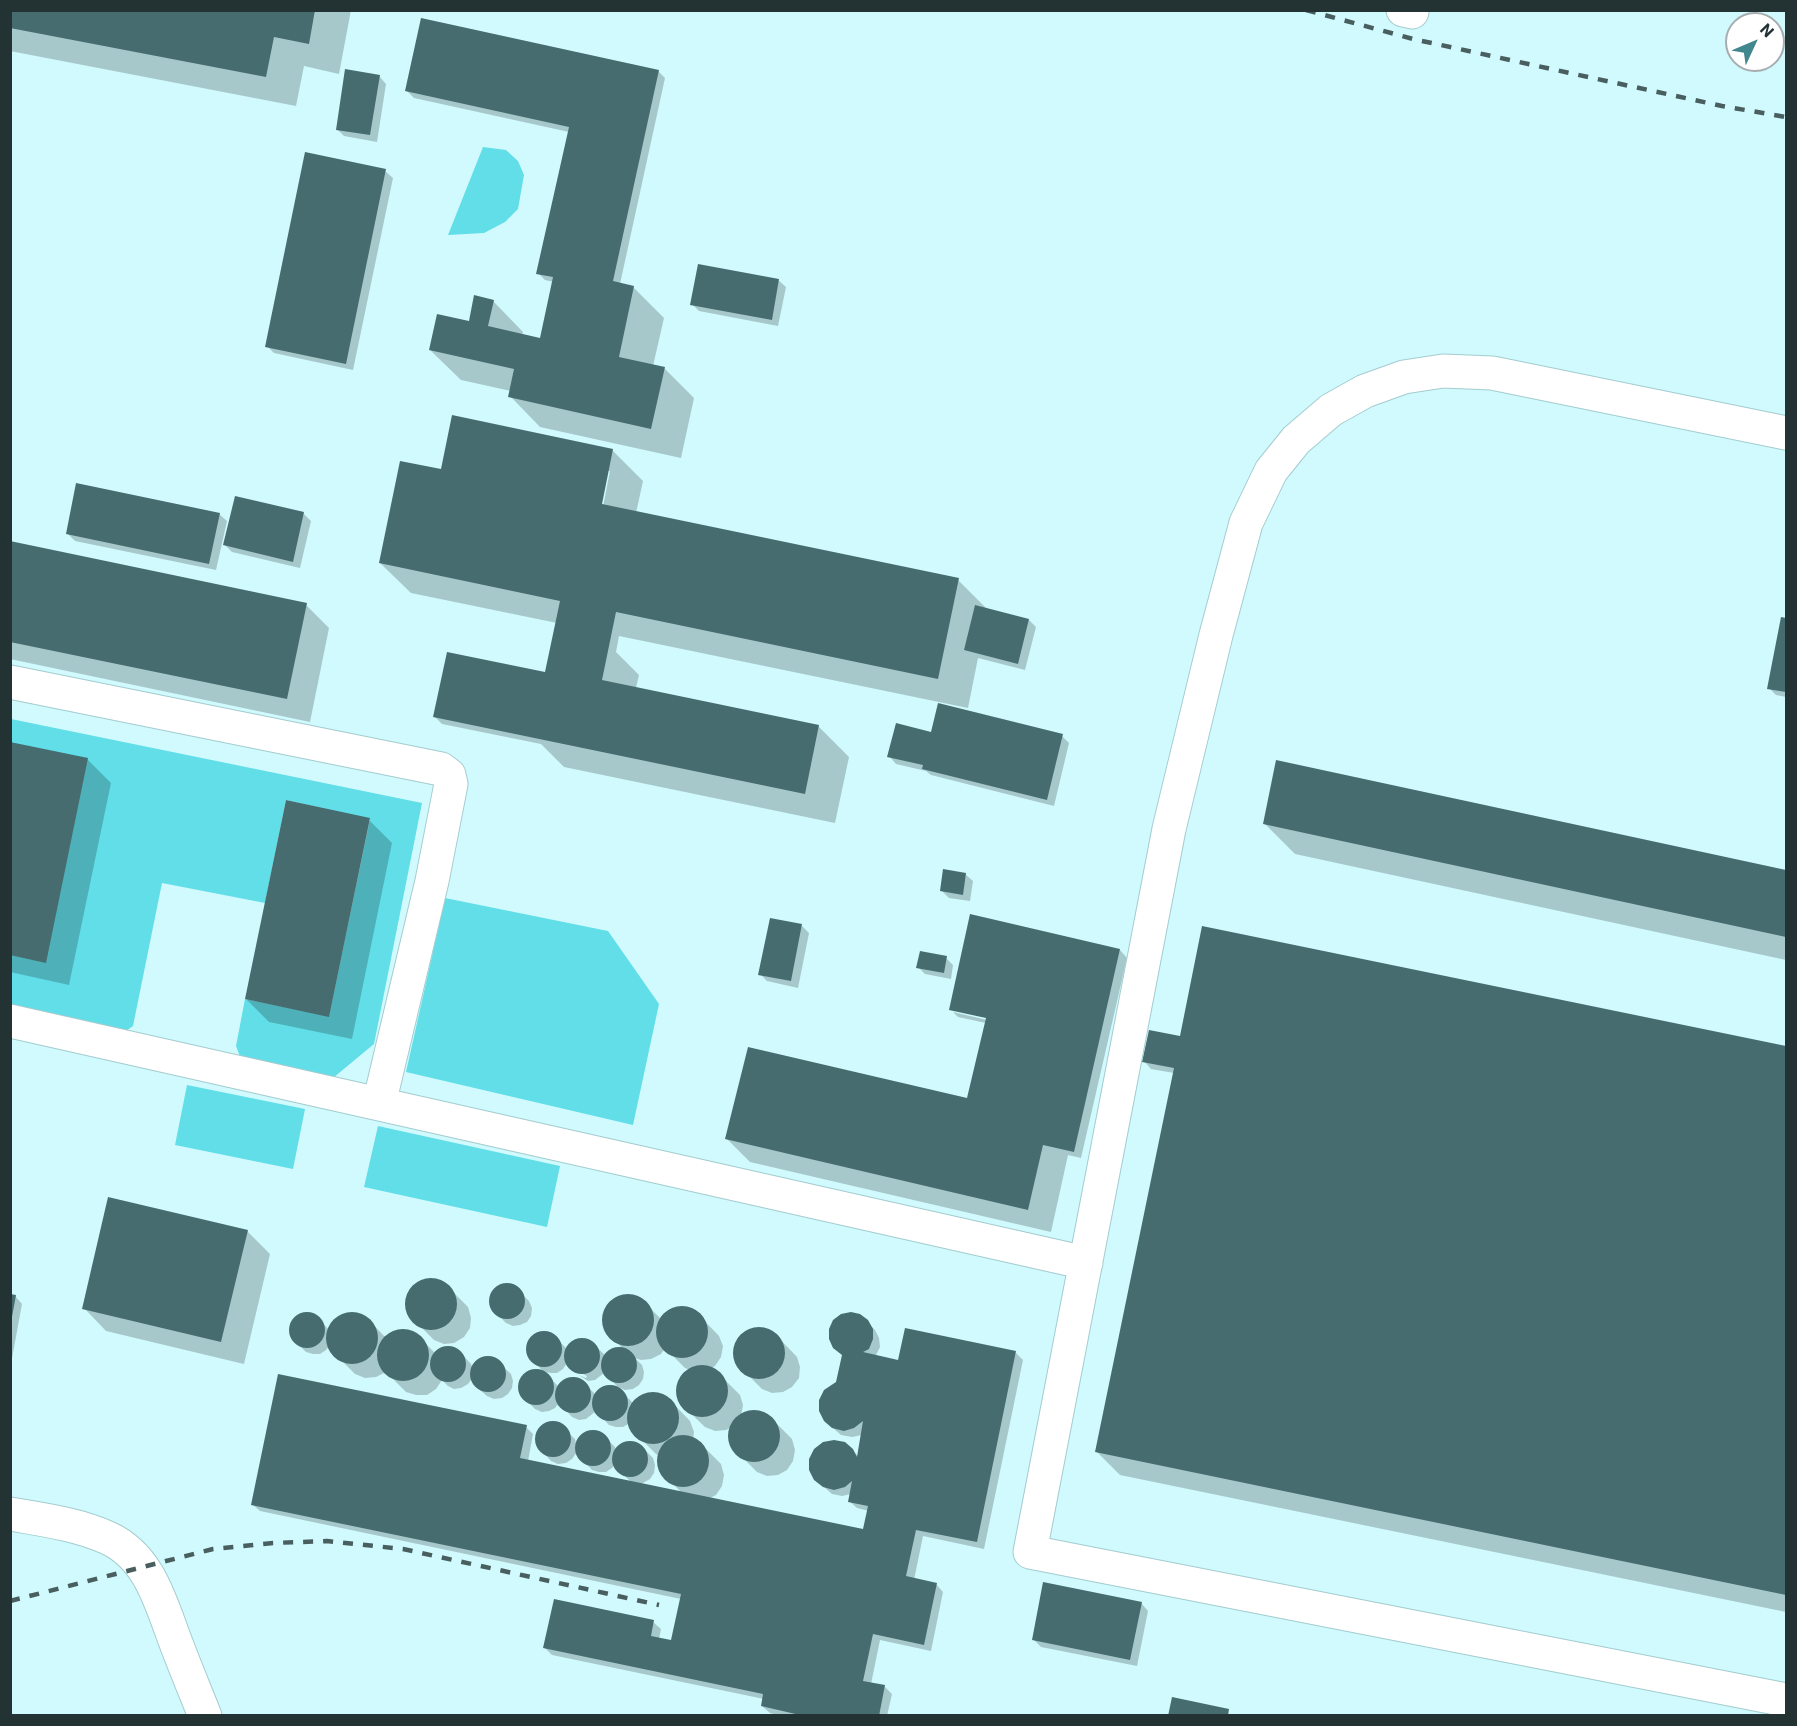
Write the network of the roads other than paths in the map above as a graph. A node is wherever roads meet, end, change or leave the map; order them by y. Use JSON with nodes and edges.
{"nodes":[{"id":1,"x":1786,"y":433,"type":"edge"},
{"id":2,"x":10,"y":682,"type":"edge"},
{"id":3,"x":10,"y":1022,"type":"edge"},
{"id":4,"x":378,"y":1104,"type":"junction"},
{"id":5,"x":1086,"y":1263,"type":"junction"},
{"id":6,"x":10,"y":1514,"type":"edge"},
{"id":7,"x":1786,"y":1700,"type":"edge"},
{"id":8,"x":205,"y":1716,"type":"edge"}],
"edges":[{"from":1,"to":5,"type":"lane"},
{"from":2,"to":4,"type":"lane"},
{"from":3,"to":4,"type":"lane"},
{"from":4,"to":5,"type":"lane"},
{"from":5,"to":7,"type":"lane"},
{"from":6,"to":8,"type":"lane"}]}
